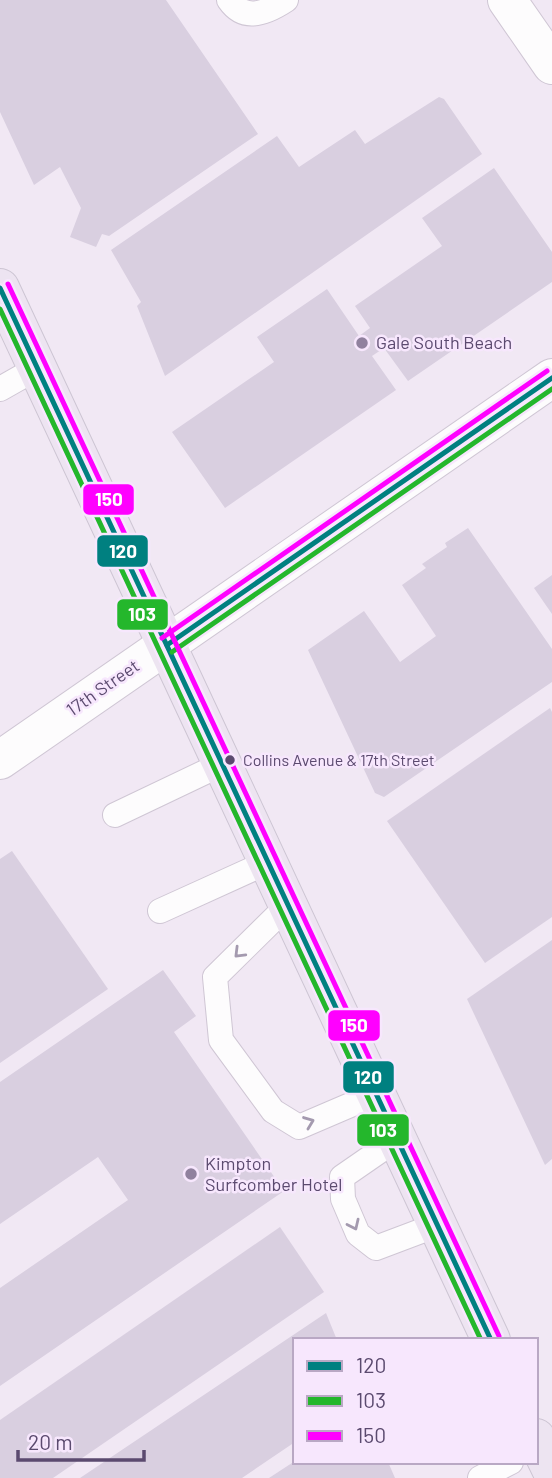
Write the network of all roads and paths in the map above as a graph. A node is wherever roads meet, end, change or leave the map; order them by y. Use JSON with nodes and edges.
{"nodes":[{"id":1,"x":229,"y":0,"type":"edge"},
{"id":2,"x":286,"y":0,"type":"edge"},
{"id":3,"x":520,"y":5,"type":"edge"},
{"id":4,"x":552,"y":65,"type":"edge"},
{"id":5,"x":0,"y":288,"type":"edge"},
{"id":6,"x":37,"y":368,"type":"junction"},
{"id":7,"x":552,"y":378,"type":"edge"},
{"id":8,"x":0,"y":389,"type":"edge"},
{"id":9,"x":167,"y":645,"type":"junction"},
{"id":10,"x":0,"y":760,"type":"edge"},
{"id":11,"x":222,"y":764,"type":"junction"},
{"id":12,"x":115,"y":815,"type":"dead end"},
{"id":13,"x":268,"y":862,"type":"junction"},
{"id":14,"x":288,"y":905,"type":"junction"},
{"id":15,"x":160,"y":911,"type":"dead end"},
{"id":16,"x":376,"y":1094,"type":"junction"},
{"id":17,"x":397,"y":1139,"type":"junction"},
{"id":18,"x":437,"y":1225,"type":"junction"},
{"id":19,"x":490,"y":1338,"type":"edge"},
{"id":20,"x":512,"y":1464,"type":"edge"},
{"id":21,"x":480,"y":1478,"type":"edge"}],
"edges":[{"from":1,"to":2,"type":"lane"},
{"from":3,"to":4,"type":"street"},
{"from":5,"to":6,"type":"main road"},
{"from":6,"to":8,"type":"lane"},
{"from":6,"to":9,"type":"main road"},
{"from":7,"to":9,"type":"street","name":"17th Street"},
{"from":9,"to":10,"type":"street","name":"17th Street"},
{"from":9,"to":11,"type":"main road"},
{"from":11,"to":12,"type":"lane"},
{"from":11,"to":13,"type":"main road"},
{"from":13,"to":14,"type":"main road"},
{"from":13,"to":15,"type":"lane"},
{"from":14,"to":16,"type":"main road"},
{"from":14,"to":16,"type":"lane","one_way":true},
{"from":16,"to":17,"type":"main road"},
{"from":17,"to":18,"type":"main road"},
{"from":17,"to":18,"type":"lane","one_way":true},
{"from":18,"to":19,"type":"main road"},
{"from":20,"to":21,"type":"lane"}]}
